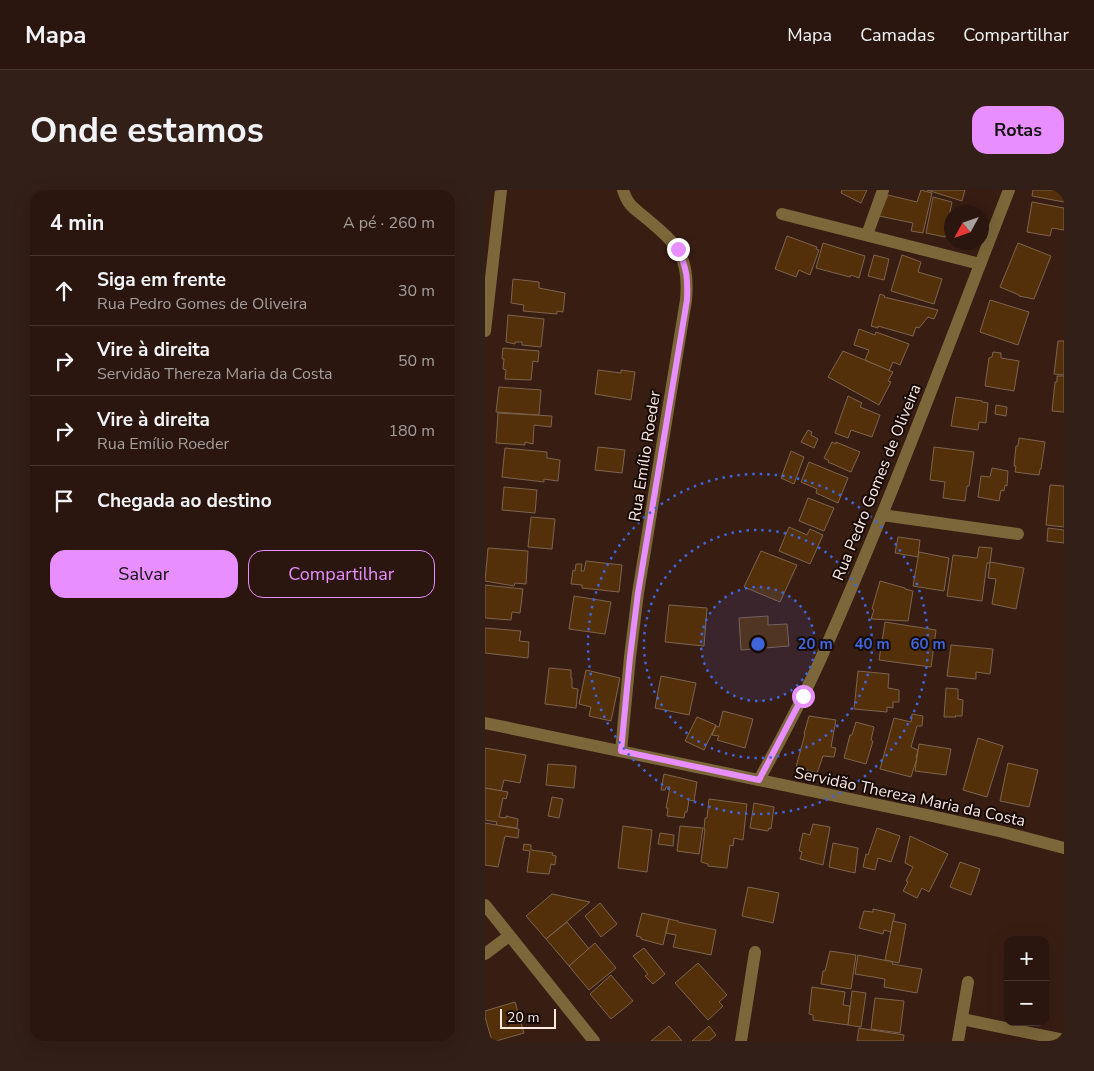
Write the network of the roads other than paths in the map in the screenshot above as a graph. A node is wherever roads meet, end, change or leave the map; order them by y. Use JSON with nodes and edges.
{"nodes":[{"id":1,"x":501,"y":190,"type":"edge"},
{"id":2,"x":623,"y":190,"type":"edge"},
{"id":3,"x":883,"y":190,"type":"edge"},
{"id":4,"x":1009,"y":190,"type":"edge"},
{"id":5,"x":782,"y":214,"type":"dead end"},
{"id":6,"x":867,"y":235,"type":"junction"},
{"id":7,"x":980,"y":264,"type":"junction"},
{"id":8,"x":485,"y":331,"type":"edge"},
{"id":9,"x":882,"y":515,"type":"junction"},
{"id":10,"x":1019,"y":534,"type":"dead end"},
{"id":11,"x":485,"y":723,"type":"edge"},
{"id":12,"x":621,"y":751,"type":"junction"},
{"id":13,"x":759,"y":780,"type":"junction"},
{"id":14,"x":1064,"y":848,"type":"edge"},
{"id":15,"x":485,"y":905,"type":"edge"},
{"id":16,"x":509,"y":936,"type":"junction"},
{"id":17,"x":755,"y":952,"type":"dead end"},
{"id":18,"x":485,"y":954,"type":"edge"},
{"id":19,"x":968,"y":982,"type":"dead end"},
{"id":20,"x":962,"y":1019,"type":"junction"},
{"id":21,"x":1064,"y":1040,"type":"edge"},
{"id":22,"x":594,"y":1041,"type":"edge"},
{"id":23,"x":741,"y":1041,"type":"edge"},
{"id":24,"x":958,"y":1041,"type":"edge"}],
"edges":[{"from":1,"to":8,"type":"street"},
{"from":2,"to":12,"type":"street","name":"Rua Emílio Roeder"},
{"from":3,"to":6,"type":"street"},
{"from":4,"to":7,"type":"street","name":"Rua Pedro Gomes de Oliveira"},
{"from":5,"to":6,"type":"street"},
{"from":6,"to":7,"type":"street"},
{"from":7,"to":9,"type":"street","name":"Rua Pedro Gomes de Oliveira"},
{"from":9,"to":10,"type":"street"},
{"from":9,"to":13,"type":"street","name":"Rua Pedro Gomes de Oliveira"},
{"from":11,"to":12,"type":"street","name":"Servidão Thereza Maria da Costa"},
{"from":12,"to":13,"type":"street","name":"Servidão Thereza Maria da Costa"},
{"from":13,"to":14,"type":"street","name":"Servidão Thereza Maria da Costa"},
{"from":15,"to":16,"type":"street"},
{"from":16,"to":18,"type":"street"},
{"from":16,"to":22,"type":"street"},
{"from":17,"to":23,"type":"street"},
{"from":19,"to":20,"type":"street"},
{"from":20,"to":21,"type":"street"},
{"from":20,"to":24,"type":"street"}]}
